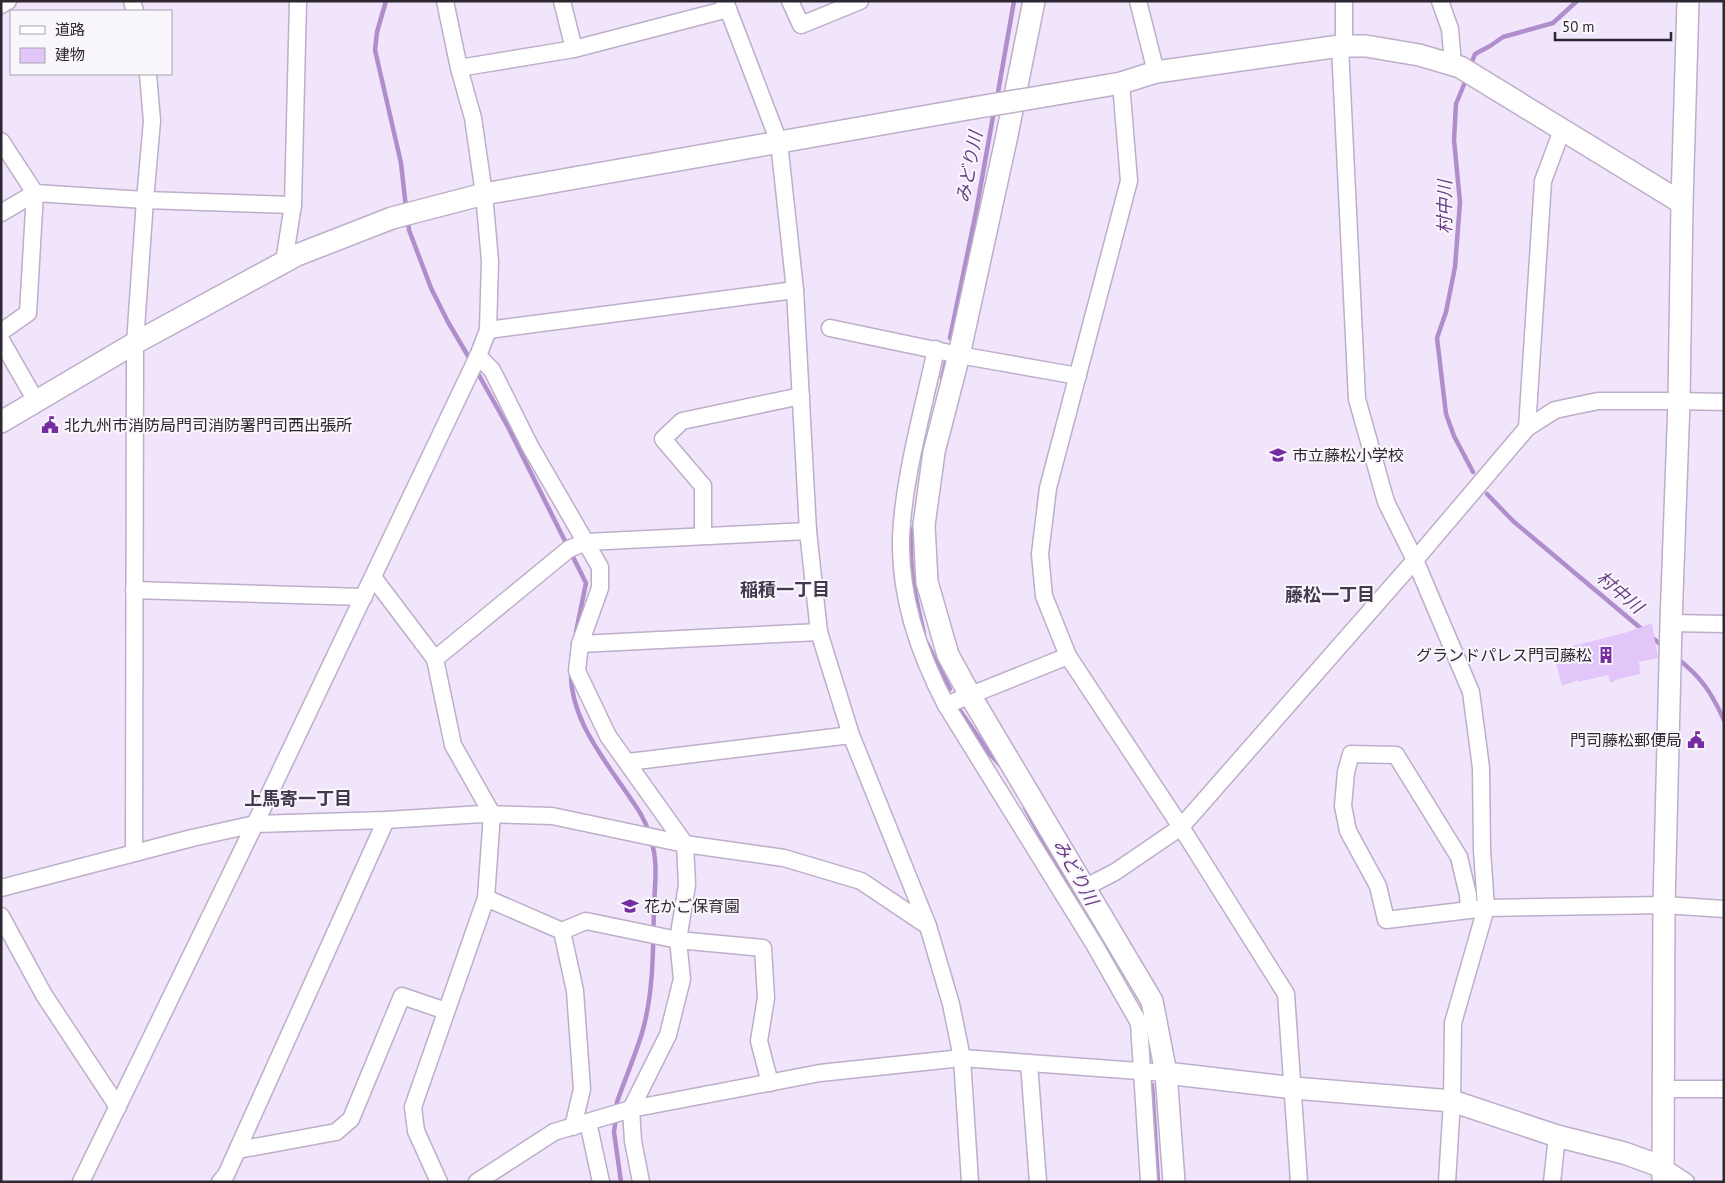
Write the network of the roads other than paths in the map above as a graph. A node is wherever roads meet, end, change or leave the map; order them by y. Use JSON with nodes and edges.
{"nodes":[{"id":1,"x":8,"y":1,"type":"edge"},
{"id":2,"x":298,"y":1,"type":"edge"},
{"id":3,"x":445,"y":1,"type":"edge"},
{"id":4,"x":562,"y":1,"type":"edge"},
{"id":5,"x":790,"y":1,"type":"edge"},
{"id":6,"x":860,"y":1,"type":"edge"},
{"id":7,"x":1034,"y":1,"type":"edge"},
{"id":8,"x":1138,"y":1,"type":"edge"},
{"id":9,"x":1344,"y":1,"type":"edge"},
{"id":10,"x":1440,"y":1,"type":"edge"},
{"id":11,"x":1688,"y":1,"type":"edge"},
{"id":12,"x":1,"y":5,"type":"edge"},
{"id":13,"x":726,"y":5,"type":"edge"},
{"id":14,"x":1342,"y":46,"type":"junction"},
{"id":15,"x":574,"y":49,"type":"junction"},
{"id":16,"x":1457,"y":65,"type":"junction"},
{"id":17,"x":459,"y":68,"type":"junction"},
{"id":18,"x":1156,"y":72,"type":"junction"},
{"id":19,"x":148,"y":75,"type":"edge"},
{"id":20,"x":1121,"y":83,"type":"junction"},
{"id":21,"x":1562,"y":130,"type":"junction"},
{"id":22,"x":1,"y":141,"type":"edge"},
{"id":23,"x":779,"y":142,"type":"junction"},
{"id":24,"x":34,"y":193,"type":"junction"},
{"id":25,"x":484,"y":194,"type":"junction"},
{"id":26,"x":144,"y":200,"type":"junction"},
{"id":27,"x":1682,"y":203,"type":"junction"},
{"id":28,"x":293,"y":205,"type":"junction"},
{"id":29,"x":1,"y":213,"type":"edge"},
{"id":30,"x":284,"y":262,"type":"junction"},
{"id":31,"x":796,"y":290,"type":"junction"},
{"id":32,"x":830,"y":328,"type":"dead end"},
{"id":33,"x":488,"y":330,"type":"junction"},
{"id":34,"x":1,"y":332,"type":"edge"},
{"id":35,"x":1,"y":340,"type":"edge"},
{"id":36,"x":135,"y":343,"type":"junction"},
{"id":37,"x":936,"y":349,"type":"junction"},
{"id":38,"x":959,"y":355,"type":"junction"},
{"id":39,"x":478,"y":356,"type":"junction"},
{"id":40,"x":1078,"y":376,"type":"junction"},
{"id":41,"x":801,"y":396,"type":"junction"},
{"id":42,"x":36,"y":401,"type":"junction"},
{"id":43,"x":1679,"y":401,"type":"junction"},
{"id":44,"x":1724,"y":402,"type":"edge"},
{"id":45,"x":1,"y":422,"type":"edge"},
{"id":46,"x":1527,"y":428,"type":"junction"},
{"id":47,"x":808,"y":531,"type":"junction"},
{"id":48,"x":703,"y":536,"type":"junction"},
{"id":49,"x":586,"y":542,"type":"junction"},
{"id":50,"x":1415,"y":560,"type":"junction"},
{"id":51,"x":373,"y":577,"type":"junction"},
{"id":52,"x":134,"y":590,"type":"junction"},
{"id":53,"x":364,"y":597,"type":"junction"},
{"id":54,"x":1724,"y":624,"type":"edge"},
{"id":55,"x":819,"y":632,"type":"junction"},
{"id":56,"x":1670,"y":632,"type":"junction"},
{"id":57,"x":580,"y":644,"type":"junction"},
{"id":58,"x":1068,"y":656,"type":"junction"},
{"id":59,"x":435,"y":659,"type":"junction"},
{"id":60,"x":970,"y":695,"type":"junction"},
{"id":61,"x":946,"y":705,"type":"junction"},
{"id":62,"x":851,"y":735,"type":"junction"},
{"id":63,"x":628,"y":762,"type":"junction"},
{"id":64,"x":492,"y":814,"type":"junction"},
{"id":65,"x":386,"y":820,"type":"junction"},
{"id":66,"x":256,"y":824,"type":"junction"},
{"id":67,"x":1181,"y":827,"type":"junction"},
{"id":68,"x":685,"y":844,"type":"junction"},
{"id":69,"x":134,"y":852,"type":"junction"},
{"id":70,"x":1,"y":888,"type":"edge"},
{"id":71,"x":1084,"y":888,"type":"junction"},
{"id":72,"x":486,"y":898,"type":"junction"},
{"id":73,"x":1664,"y":905,"type":"junction"},
{"id":74,"x":1486,"y":908,"type":"junction"},
{"id":75,"x":1724,"y":909,"type":"edge"},
{"id":76,"x":1469,"y":910,"type":"junction"},
{"id":77,"x":1,"y":916,"type":"edge"},
{"id":78,"x":928,"y":926,"type":"junction"},
{"id":79,"x":562,"y":932,"type":"junction"},
{"id":80,"x":678,"y":940,"type":"junction"},
{"id":81,"x":446,"y":1011,"type":"junction"},
{"id":82,"x":962,"y":1058,"type":"junction"},
{"id":83,"x":1028,"y":1063,"type":"junction"},
{"id":84,"x":1143,"y":1071,"type":"junction"},
{"id":85,"x":1166,"y":1073,"type":"junction"},
{"id":86,"x":770,"y":1083,"type":"junction"},
{"id":87,"x":1294,"y":1088,"type":"junction"},
{"id":88,"x":1664,"y":1089,"type":"junction"},
{"id":89,"x":1723,"y":1089,"type":"edge"},
{"id":90,"x":1452,"y":1101,"type":"junction"},
{"id":91,"x":118,"y":1106,"type":"junction"},
{"id":92,"x":631,"y":1109,"type":"junction"},
{"id":93,"x":581,"y":1124,"type":"junction"},
{"id":94,"x":1557,"y":1136,"type":"junction"},
{"id":95,"x":238,"y":1150,"type":"junction"},
{"id":96,"x":1663,"y":1174,"type":"edge"},
{"id":97,"x":226,"y":1179,"type":"edge"},
{"id":98,"x":81,"y":1182,"type":"edge"},
{"id":99,"x":439,"y":1182,"type":"edge"},
{"id":100,"x":476,"y":1182,"type":"edge"},
{"id":101,"x":601,"y":1182,"type":"edge"},
{"id":102,"x":642,"y":1182,"type":"edge"},
{"id":103,"x":970,"y":1182,"type":"edge"},
{"id":104,"x":1038,"y":1182,"type":"edge"},
{"id":105,"x":1149,"y":1182,"type":"edge"},
{"id":106,"x":1174,"y":1182,"type":"edge"},
{"id":107,"x":1299,"y":1182,"type":"edge"},
{"id":108,"x":1447,"y":1182,"type":"edge"},
{"id":109,"x":1552,"y":1182,"type":"edge"},
{"id":110,"x":1686,"y":1182,"type":"edge"}],
"edges":[{"from":1,"to":12,"type":"street"},
{"from":2,"to":28,"type":"street"},
{"from":3,"to":17,"type":"street"},
{"from":4,"to":15,"type":"street"},
{"from":5,"to":6,"type":"street"},
{"from":7,"to":38,"type":"street"},
{"from":8,"to":18,"type":"street"},
{"from":9,"to":14,"type":"street"},
{"from":10,"to":16,"type":"street"},
{"from":11,"to":27,"type":"street"},
{"from":13,"to":15,"type":"street"},
{"from":13,"to":23,"type":"street"},
{"from":14,"to":16,"type":"street"},
{"from":14,"to":18,"type":"street"},
{"from":14,"to":50,"type":"street"},
{"from":15,"to":17,"type":"street"},
{"from":16,"to":21,"type":"street"},
{"from":17,"to":25,"type":"street"},
{"from":18,"to":20,"type":"street"},
{"from":19,"to":26,"type":"street"},
{"from":20,"to":23,"type":"street","bridge":true},
{"from":20,"to":40,"type":"street"},
{"from":21,"to":27,"type":"street"},
{"from":21,"to":46,"type":"street"},
{"from":22,"to":24,"type":"street"},
{"from":23,"to":25,"type":"street"},
{"from":23,"to":31,"type":"street"},
{"from":24,"to":26,"type":"street"},
{"from":24,"to":29,"type":"street"},
{"from":24,"to":34,"type":"street"},
{"from":25,"to":30,"type":"street"},
{"from":25,"to":33,"type":"street"},
{"from":26,"to":28,"type":"street"},
{"from":26,"to":36,"type":"street"},
{"from":27,"to":43,"type":"street"},
{"from":28,"to":30,"type":"street"},
{"from":30,"to":36,"type":"street"},
{"from":31,"to":33,"type":"street"},
{"from":31,"to":41,"type":"street"},
{"from":32,"to":37,"type":"street"},
{"from":33,"to":39,"type":"street"},
{"from":35,"to":42,"type":"street"},
{"from":36,"to":42,"type":"street"},
{"from":36,"to":52,"type":"street"},
{"from":37,"to":38,"type":"street"},
{"from":37,"to":61,"type":"street"},
{"from":38,"to":40,"type":"street"},
{"from":38,"to":60,"type":"street"},
{"from":39,"to":49,"type":"street"},
{"from":39,"to":51,"type":"street"},
{"from":40,"to":58,"type":"street"},
{"from":41,"to":47,"type":"street"},
{"from":41,"to":48,"type":"street"},
{"from":42,"to":45,"type":"street"},
{"from":43,"to":44,"type":"street"},
{"from":43,"to":46,"type":"street"},
{"from":43,"to":56,"type":"street"},
{"from":46,"to":50,"type":"street"},
{"from":47,"to":48,"type":"street"},
{"from":47,"to":55,"type":"street"},
{"from":48,"to":49,"type":"street"},
{"from":49,"to":57,"type":"street"},
{"from":49,"to":59,"type":"street"},
{"from":50,"to":67,"type":"street"},
{"from":50,"to":74,"type":"street"},
{"from":51,"to":53,"type":"street"},
{"from":51,"to":59,"type":"street"},
{"from":52,"to":53,"type":"street"},
{"from":52,"to":69,"type":"street"},
{"from":53,"to":66,"type":"street"},
{"from":54,"to":56,"type":"street"},
{"from":55,"to":57,"type":"street"},
{"from":55,"to":62,"type":"street"},
{"from":56,"to":73,"type":"street"},
{"from":57,"to":63,"type":"street"},
{"from":58,"to":60,"type":"street"},
{"from":58,"to":67,"type":"street"},
{"from":59,"to":64,"type":"street"},
{"from":60,"to":61,"type":"street"},
{"from":60,"to":71,"type":"street"},
{"from":61,"to":84,"type":"street"},
{"from":62,"to":63,"type":"street"},
{"from":62,"to":78,"type":"street"},
{"from":63,"to":68,"type":"street"},
{"from":64,"to":65,"type":"street"},
{"from":64,"to":68,"type":"street"},
{"from":64,"to":72,"type":"street"},
{"from":65,"to":66,"type":"street"},
{"from":65,"to":95,"type":"street"},
{"from":66,"to":69,"type":"street"},
{"from":66,"to":91,"type":"street"},
{"from":67,"to":71,"type":"street"},
{"from":67,"to":87,"type":"street"},
{"from":68,"to":78,"type":"street"},
{"from":68,"to":80,"type":"street"},
{"from":69,"to":70,"type":"street"},
{"from":71,"to":85,"type":"street"},
{"from":72,"to":79,"type":"street"},
{"from":72,"to":81,"type":"street"},
{"from":73,"to":74,"type":"street"},
{"from":73,"to":75,"type":"street"},
{"from":73,"to":88,"type":"street"},
{"from":74,"to":76,"type":"street"},
{"from":74,"to":90,"type":"street"},
{"from":76,"to":76,"type":"street"},
{"from":77,"to":91,"type":"street"},
{"from":78,"to":82,"type":"street"},
{"from":79,"to":80,"type":"street"},
{"from":79,"to":93,"type":"street"},
{"from":80,"to":86,"type":"street"},
{"from":80,"to":92,"type":"street"},
{"from":81,"to":95,"type":"street"},
{"from":81,"to":99,"type":"street"},
{"from":82,"to":83,"type":"street"},
{"from":82,"to":86,"type":"street"},
{"from":82,"to":103,"type":"street"},
{"from":83,"to":84,"type":"street"},
{"from":83,"to":104,"type":"street"},
{"from":84,"to":85,"type":"street"},
{"from":84,"to":105,"type":"street"},
{"from":85,"to":87,"type":"street"},
{"from":85,"to":106,"type":"street"},
{"from":86,"to":92,"type":"street"},
{"from":87,"to":90,"type":"street"},
{"from":87,"to":107,"type":"street"},
{"from":88,"to":89,"type":"street"},
{"from":88,"to":96,"type":"street"},
{"from":90,"to":94,"type":"street"},
{"from":90,"to":108,"type":"street"},
{"from":91,"to":98,"type":"street"},
{"from":92,"to":93,"type":"street"},
{"from":92,"to":102,"type":"street"},
{"from":93,"to":100,"type":"street"},
{"from":93,"to":101,"type":"street"},
{"from":94,"to":96,"type":"street"},
{"from":94,"to":109,"type":"street"},
{"from":95,"to":97,"type":"street"},
{"from":96,"to":110,"type":"street"}]}
